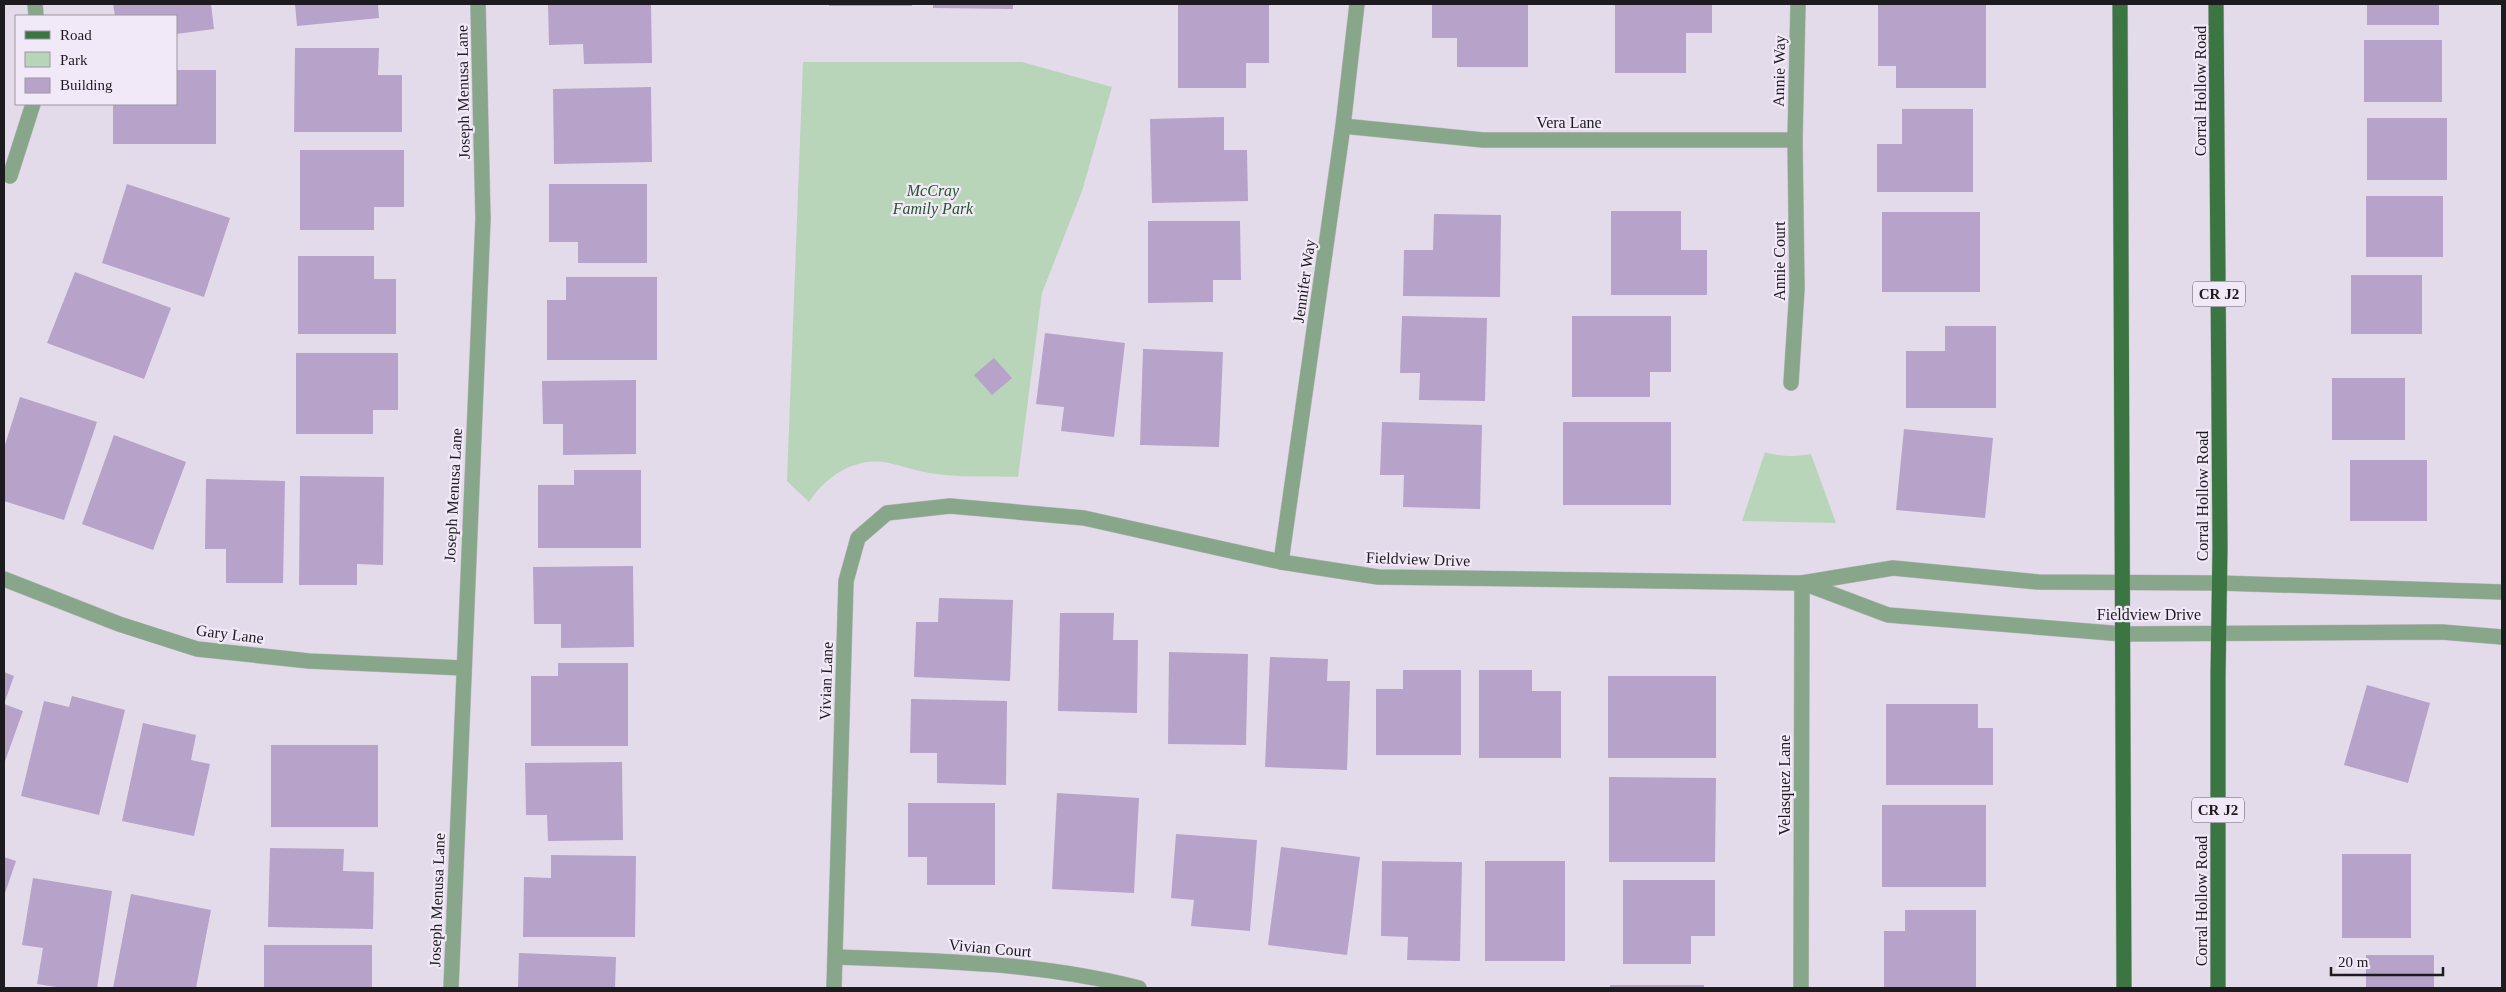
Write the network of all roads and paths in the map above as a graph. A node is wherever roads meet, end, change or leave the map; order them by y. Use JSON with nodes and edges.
{"nodes":[{"id":1,"x":478,"y":4,"type":"edge"},
{"id":2,"x":1357,"y":4,"type":"edge"},
{"id":3,"x":1798,"y":4,"type":"edge"},
{"id":4,"x":2120,"y":4,"type":"edge"},
{"id":5,"x":2216,"y":4,"type":"edge"},
{"id":6,"x":33,"y":105,"type":"edge"},
{"id":7,"x":1343,"y":126,"type":"junction"},
{"id":8,"x":1796,"y":140,"type":"junction"},
{"id":9,"x":10,"y":176,"type":"dead end"},
{"id":10,"x":1791,"y":383,"type":"dead end"},
{"id":11,"x":1010,"y":511,"type":"joint"},
{"id":12,"x":1282,"y":562,"type":"junction"},
{"id":13,"x":4,"y":579,"type":"edge"},
{"id":14,"x":2123,"y":582,"type":"junction"},
{"id":15,"x":1802,"y":583,"type":"junction"},
{"id":16,"x":2220,"y":583,"type":"junction"},
{"id":17,"x":2502,"y":592,"type":"edge"},
{"id":18,"x":2219,"y":632,"type":"junction"},
{"id":19,"x":2123,"y":634,"type":"junction"},
{"id":20,"x":2502,"y":637,"type":"edge"},
{"id":21,"x":463,"y":668,"type":"junction"},
{"id":22,"x":836,"y":957,"type":"junction"},
{"id":23,"x":451,"y":988,"type":"edge"},
{"id":24,"x":834,"y":988,"type":"edge"},
{"id":25,"x":1139,"y":988,"type":"edge"},
{"id":26,"x":1801,"y":988,"type":"edge"},
{"id":27,"x":2124,"y":988,"type":"edge"},
{"id":28,"x":2218,"y":988,"type":"edge"}],
"edges":[{"from":1,"to":21,"type":"street","name":"Joseph Menusa Lane"},
{"from":2,"to":7,"type":"street","name":"Jennifer Way"},
{"from":3,"to":8,"type":"street","name":"Annie Way"},
{"from":4,"to":14,"type":"main road"},
{"from":5,"to":16,"type":"main road","name":"Corral Hollow Road","number":"CR J2"},
{"from":6,"to":9,"type":"street"},
{"from":7,"to":8,"type":"street","name":"Vera Lane"},
{"from":7,"to":12,"type":"street","name":"Jennifer Way"},
{"from":8,"to":10,"type":"street","name":"Annie Court"},
{"from":11,"to":12,"type":"street","name":"Fieldview Drive"},
{"from":11,"to":22,"type":"street","name":"Vivian Lane"},
{"from":12,"to":15,"type":"street","name":"Fieldview Drive"},
{"from":13,"to":21,"type":"street","name":"Gary Lane"},
{"from":14,"to":15,"type":"street","name":"Fieldview Drive"},
{"from":14,"to":16,"type":"street","name":"Fieldview Drive"},
{"from":14,"to":19,"type":"main road"},
{"from":15,"to":19,"type":"street","name":"Fieldview Drive"},
{"from":15,"to":26,"type":"street","name":"Velasquez Lane"},
{"from":16,"to":17,"type":"street","name":"Fieldview Drive"},
{"from":16,"to":18,"type":"main road","name":"Corral Hollow Road","number":"CR J2"},
{"from":18,"to":19,"type":"street","name":"Fieldview Drive"},
{"from":18,"to":20,"type":"street","name":"Fieldview Drive"},
{"from":18,"to":28,"type":"main road","name":"Corral Hollow Road","number":"CR J2"},
{"from":19,"to":27,"type":"main road"},
{"from":21,"to":23,"type":"street","name":"Joseph Menusa Lane"},
{"from":22,"to":24,"type":"street","name":"Vivian Lane"},
{"from":22,"to":25,"type":"street","name":"Vivian Court"}]}
